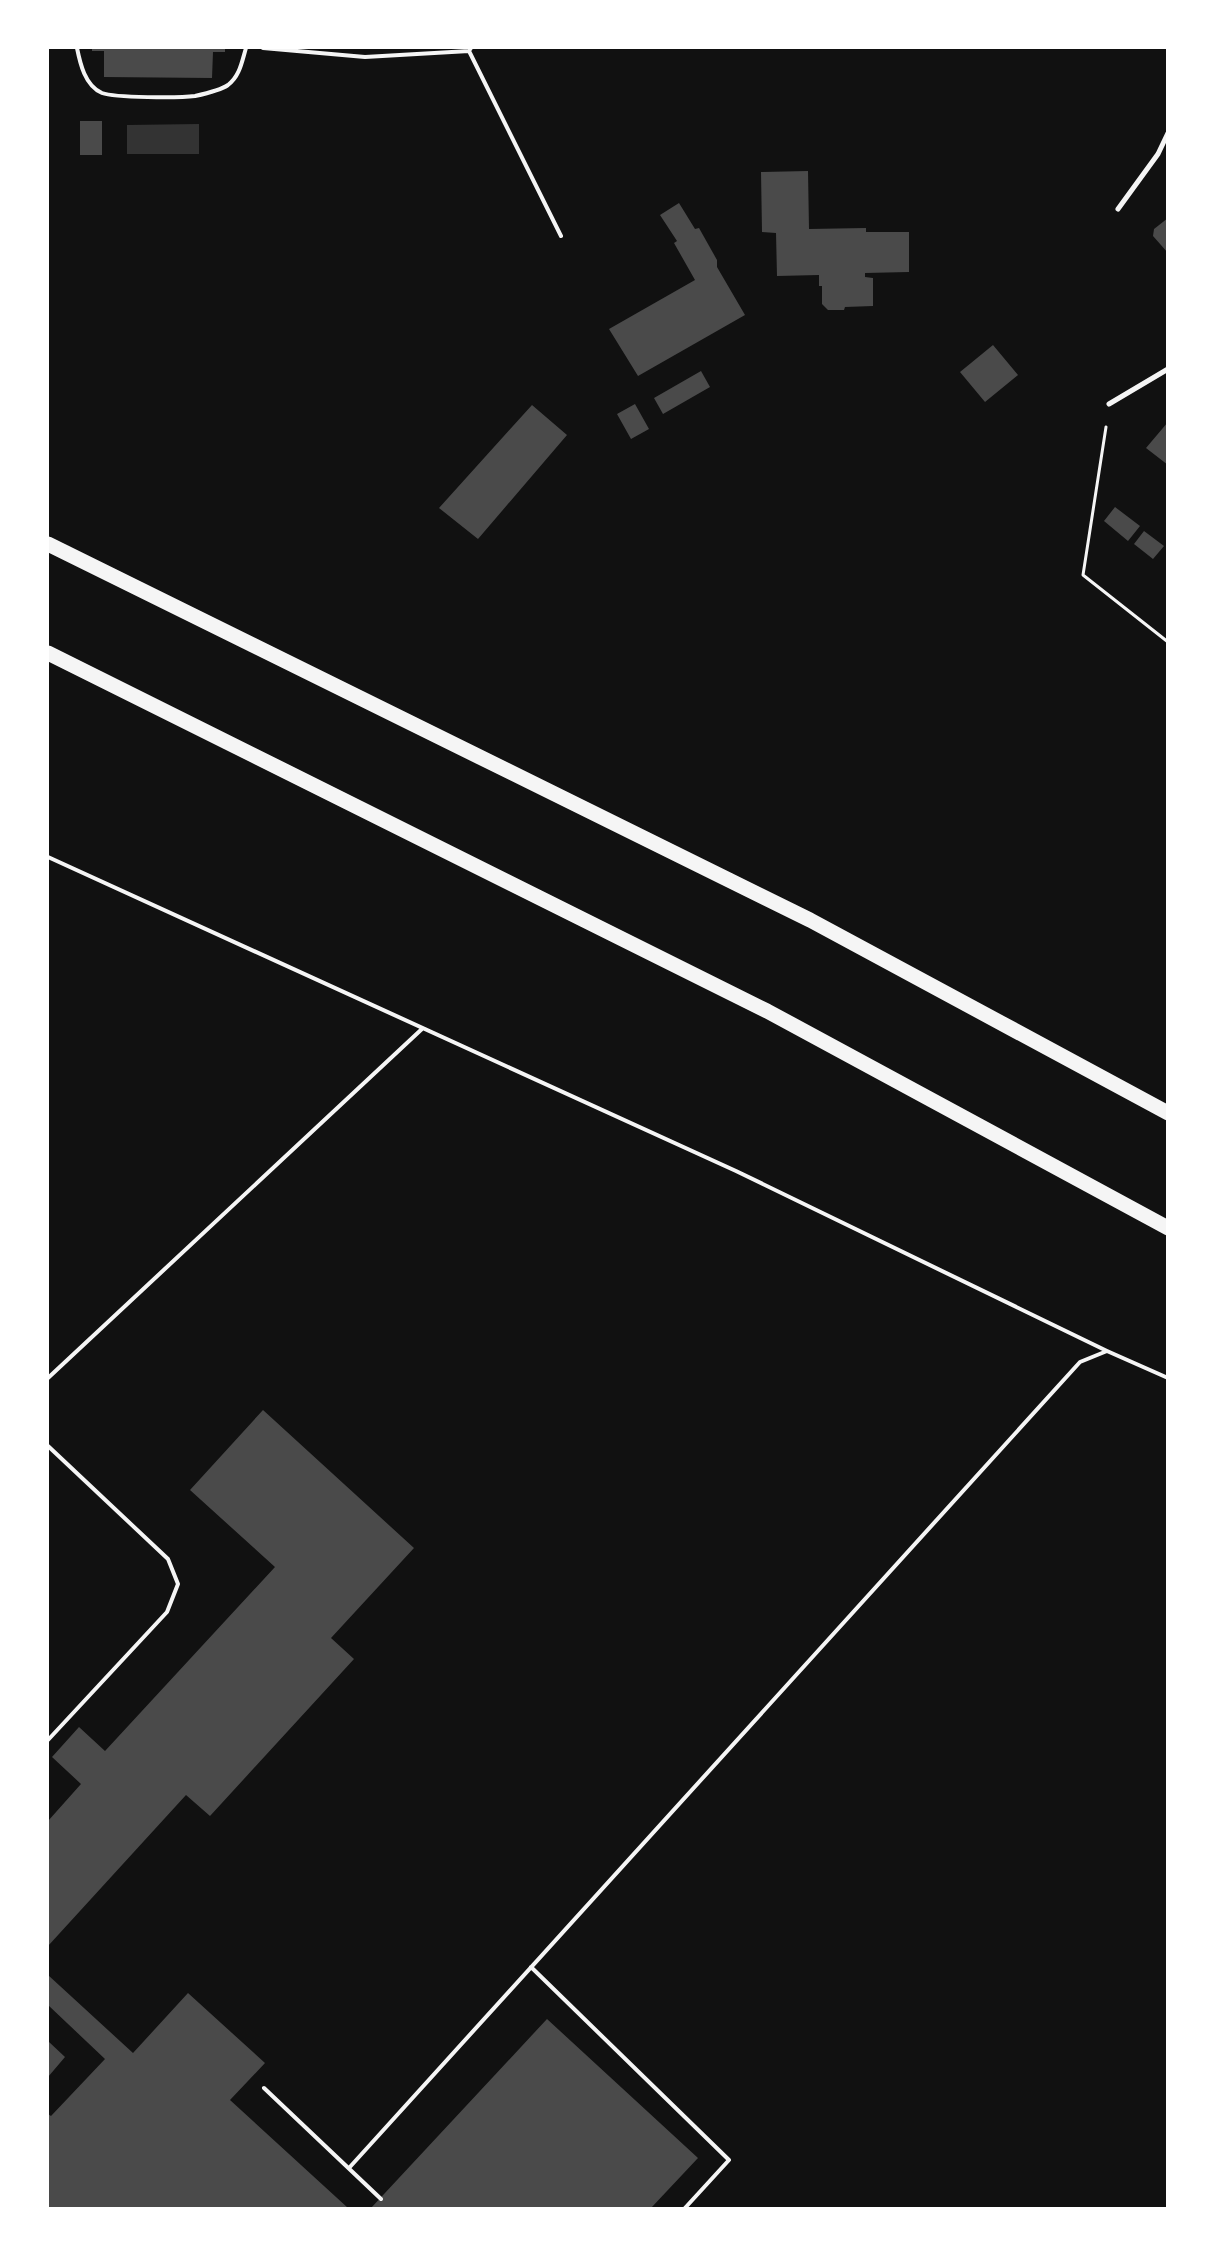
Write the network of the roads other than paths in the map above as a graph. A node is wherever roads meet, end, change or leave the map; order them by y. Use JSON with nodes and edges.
{"nodes":[{"id":1,"x":77,"y":48,"type":"edge"},
{"id":2,"x":246,"y":48,"type":"edge"},
{"id":3,"x":263,"y":48,"type":"edge"},
{"id":4,"x":470,"y":49,"type":"edge"},
{"id":5,"x":1168,"y":133,"type":"edge"},
{"id":6,"x":1118,"y":209,"type":"dead end"},
{"id":7,"x":561,"y":236,"type":"dead end"},
{"id":8,"x":1168,"y":368,"type":"edge"},
{"id":9,"x":1109,"y":404,"type":"road end"},
{"id":10,"x":48,"y":544,"type":"edge"},
{"id":11,"x":48,"y":653,"type":"edge"},
{"id":12,"x":48,"y":857,"type":"edge"},
{"id":13,"x":423,"y":1028,"type":"junction"},
{"id":14,"x":1168,"y":1113,"type":"edge"},
{"id":15,"x":1168,"y":1228,"type":"edge"},
{"id":16,"x":1107,"y":1351,"type":"junction"},
{"id":17,"x":48,"y":1378,"type":"edge"},
{"id":18,"x":1168,"y":1378,"type":"edge"},
{"id":19,"x":48,"y":1446,"type":"edge"},
{"id":20,"x":48,"y":1740,"type":"edge"},
{"id":21,"x":531,"y":1967,"type":"junction"},
{"id":22,"x":264,"y":2088,"type":"dead end"},
{"id":23,"x":349,"y":2168,"type":"junction"},
{"id":24,"x":380,"y":2199,"type":"dead end"},
{"id":25,"x":685,"y":2208,"type":"edge"}],
"edges":[{"from":1,"to":2,"type":"lane"},
{"from":3,"to":4,"type":"lane"},
{"from":4,"to":7,"type":"lane"},
{"from":5,"to":6,"type":"street"},
{"from":8,"to":9,"type":"street"},
{"from":10,"to":14,"type":"highway"},
{"from":11,"to":15,"type":"highway"},
{"from":12,"to":13,"type":"lane"},
{"from":13,"to":16,"type":"lane"},
{"from":13,"to":17,"type":"lane"},
{"from":16,"to":18,"type":"lane"},
{"from":16,"to":21,"type":"lane"},
{"from":19,"to":20,"type":"lane"},
{"from":21,"to":23,"type":"lane"},
{"from":21,"to":25,"type":"lane"},
{"from":22,"to":23,"type":"lane"},
{"from":23,"to":24,"type":"lane"}]}
